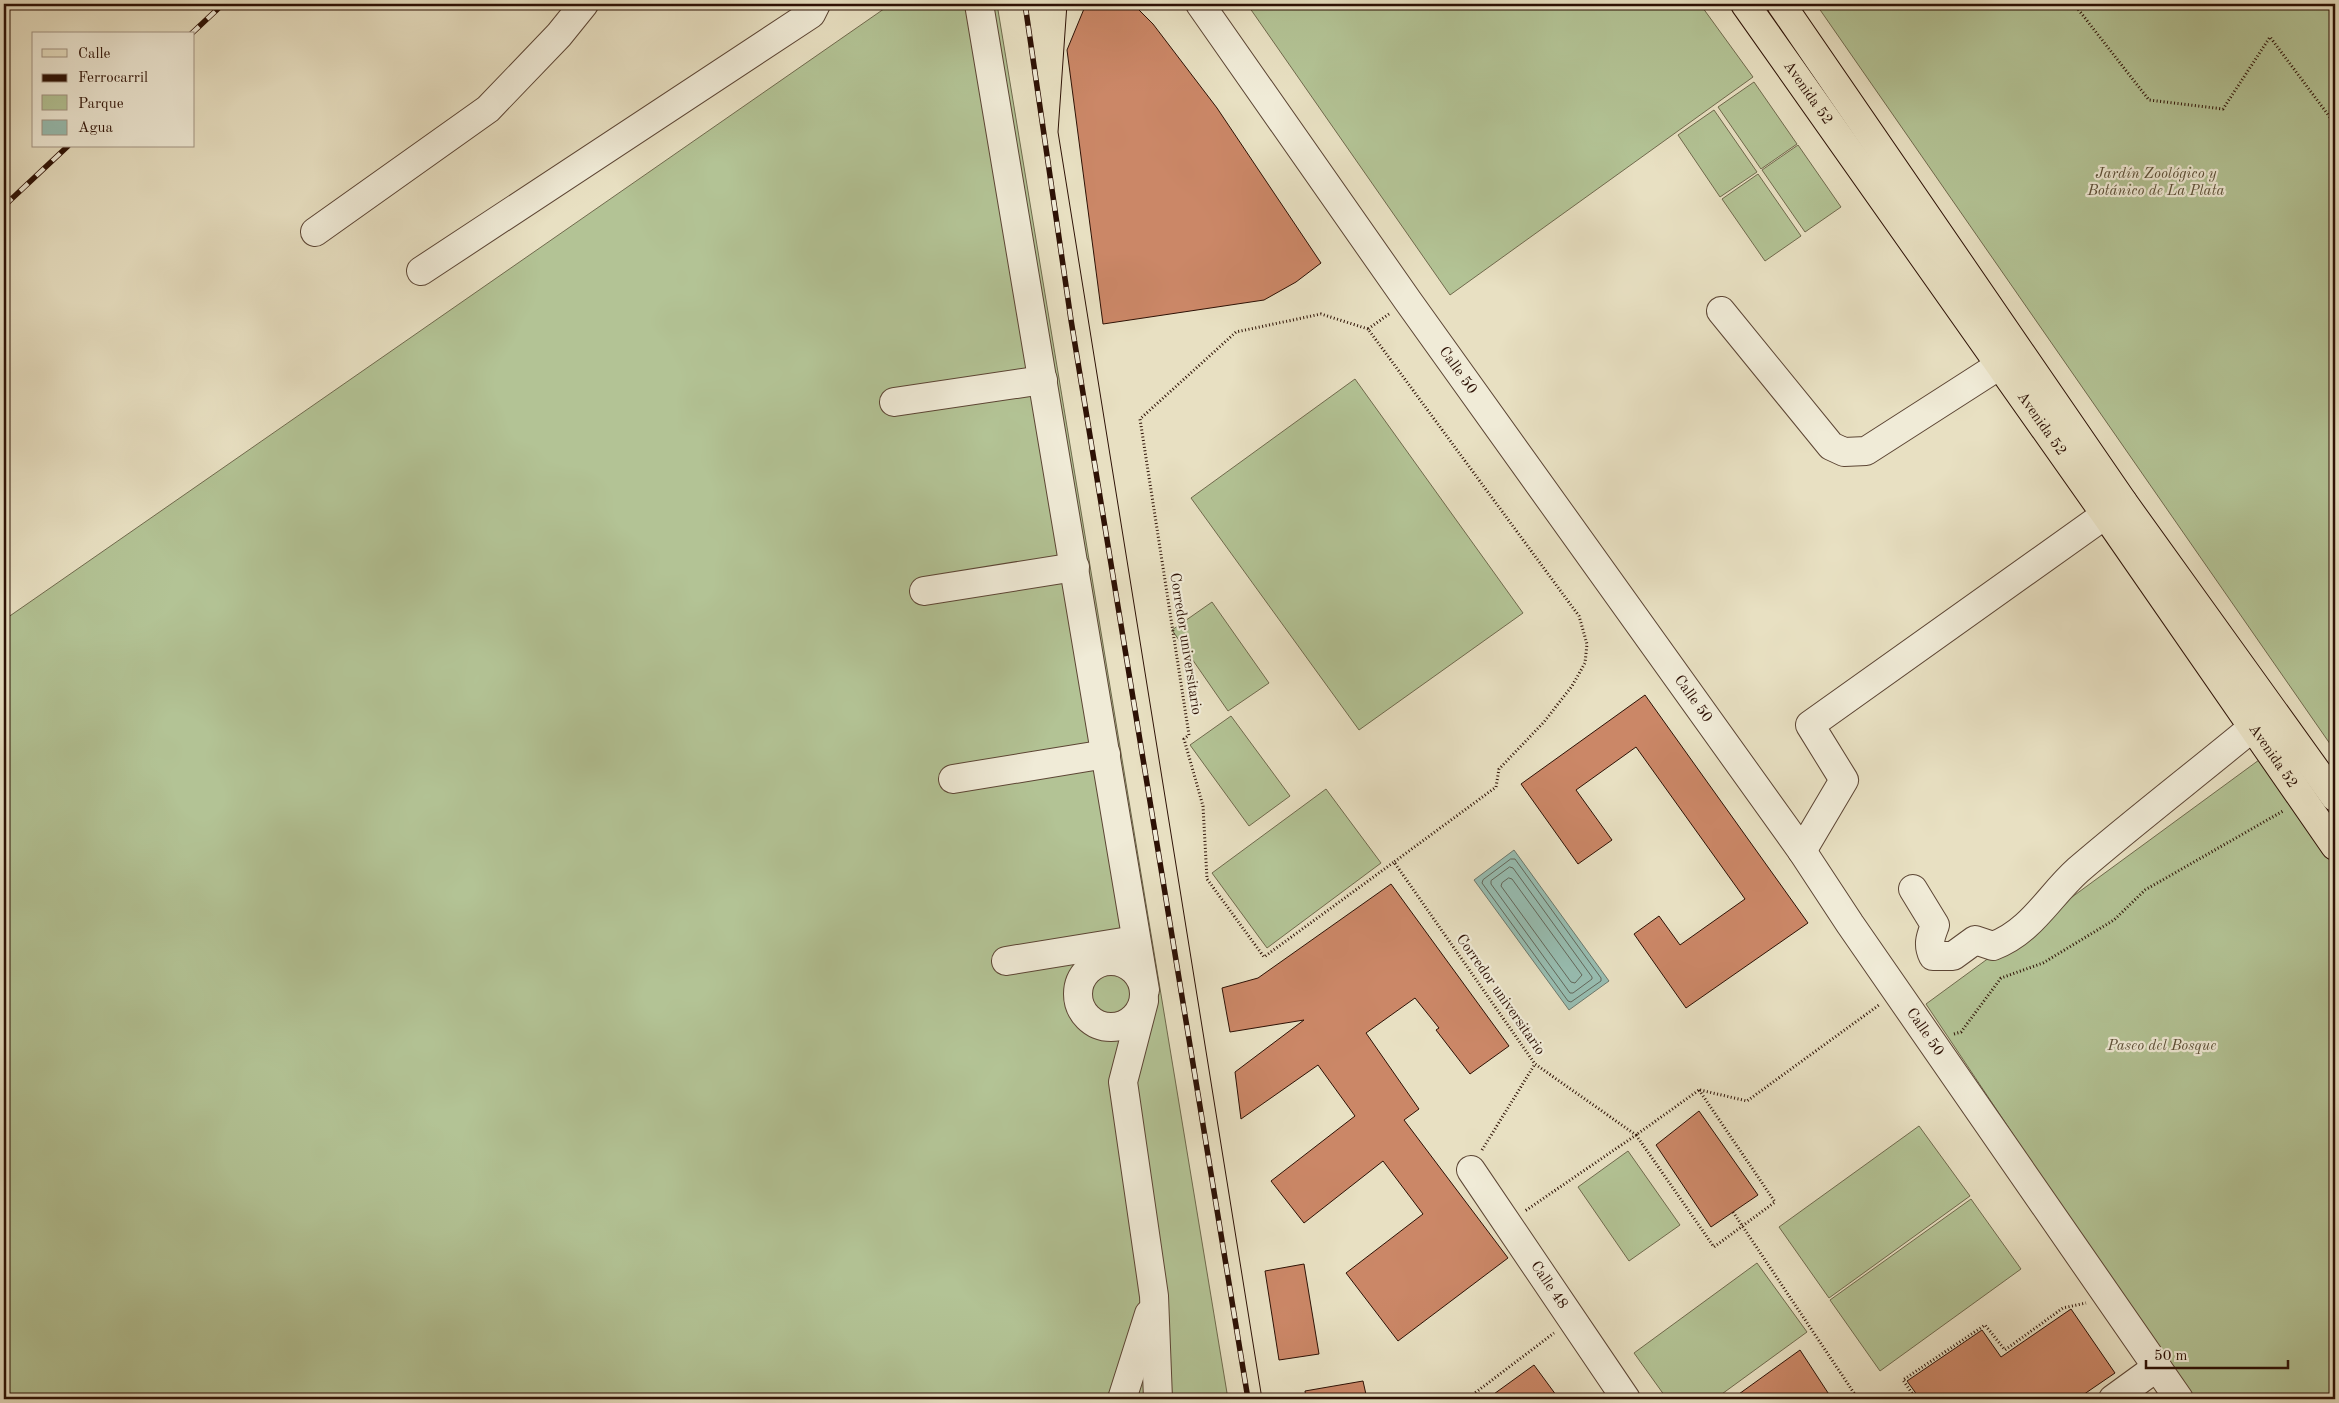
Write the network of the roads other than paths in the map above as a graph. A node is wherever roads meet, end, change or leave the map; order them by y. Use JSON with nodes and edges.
{"nodes":[{"id":1,"x":584,"y":4,"type":"edge"},
{"id":2,"x":816,"y":4,"type":"edge"},
{"id":3,"x":979,"y":4,"type":"edge"},
{"id":4,"x":1200,"y":4,"type":"edge"},
{"id":5,"x":1745,"y":4,"type":"edge"},
{"id":6,"x":1781,"y":4,"type":"edge"},
{"id":7,"x":315,"y":232,"type":"dead end"},
{"id":8,"x":421,"y":272,"type":"dead end"},
{"id":9,"x":1721,"y":311,"type":"dead end"},
{"id":10,"x":2000,"y":365,"type":"junction"},
{"id":11,"x":1043,"y":380,"type":"junction"},
{"id":12,"x":894,"y":402,"type":"dead end"},
{"id":13,"x":2114,"y":508,"type":"junction"},
{"id":14,"x":1075,"y":567,"type":"junction"},
{"id":15,"x":924,"y":592,"type":"dead end"},
{"id":16,"x":2253,"y":727,"type":"junction"},
{"id":17,"x":1106,"y":754,"type":"junction"},
{"id":18,"x":953,"y":779,"type":"dead end"},
{"id":19,"x":2335,"y":798,"type":"edge"},
{"id":20,"x":2335,"y":846,"type":"edge"},
{"id":21,"x":1802,"y":851,"type":"junction"},
{"id":22,"x":1913,"y":888,"type":"dead end"},
{"id":23,"x":1136,"y":940,"type":"junction"},
{"id":24,"x":1006,"y":961,"type":"dead end"},
{"id":25,"x":1144,"y":995,"type":"junction"},
{"id":26,"x":1099,"y":1025,"type":"junction"},
{"id":27,"x":1133,"y":1045,"type":"junction"},
{"id":28,"x":1470,"y":1170,"type":"road end"},
{"id":29,"x":1154,"y":1296,"type":"junction"},
{"id":30,"x":2157,"y":1367,"type":"junction"},
{"id":31,"x":1122,"y":1399,"type":"edge"},
{"id":32,"x":1158,"y":1399,"type":"edge"},
{"id":33,"x":1626,"y":1399,"type":"edge"},
{"id":34,"x":2113,"y":1399,"type":"edge"},
{"id":35,"x":2179,"y":1399,"type":"edge"}],
"edges":[{"from":1,"to":7,"type":"street"},
{"from":2,"to":8,"type":"street"},
{"from":3,"to":11,"type":"street"},
{"from":4,"to":21,"type":"street","name":"Calle 50"},
{"from":5,"to":10,"type":"main road","name":"Avenida 52"},
{"from":6,"to":13,"type":"main road","name":"Avenida 52"},
{"from":9,"to":10,"type":"street"},
{"from":10,"to":13,"type":"main road","name":"Avenida 52"},
{"from":11,"to":12,"type":"street"},
{"from":11,"to":14,"type":"street"},
{"from":13,"to":16,"type":"main road","name":"Avenida 52"},
{"from":13,"to":19,"type":"main road","name":"Avenida 52"},
{"from":13,"to":21,"type":"street"},
{"from":14,"to":15,"type":"street"},
{"from":14,"to":17,"type":"street"},
{"from":16,"to":20,"type":"main road","name":"Avenida 52"},
{"from":16,"to":22,"type":"street"},
{"from":17,"to":18,"type":"street"},
{"from":17,"to":23,"type":"street"},
{"from":21,"to":30,"type":"street","name":"Calle 50"},
{"from":23,"to":24,"type":"street"},
{"from":23,"to":25,"type":"street"},
{"from":25,"to":26,"type":"street"},
{"from":25,"to":26,"type":"street"},
{"from":25,"to":27,"type":"street"},
{"from":26,"to":27,"type":"street"},
{"from":27,"to":29,"type":"street"},
{"from":28,"to":33,"type":"street","name":"Calle 48"},
{"from":29,"to":31,"type":"street"},
{"from":29,"to":32,"type":"street"},
{"from":30,"to":34,"type":"street"},
{"from":30,"to":35,"type":"street","name":"Calle 50"}]}
